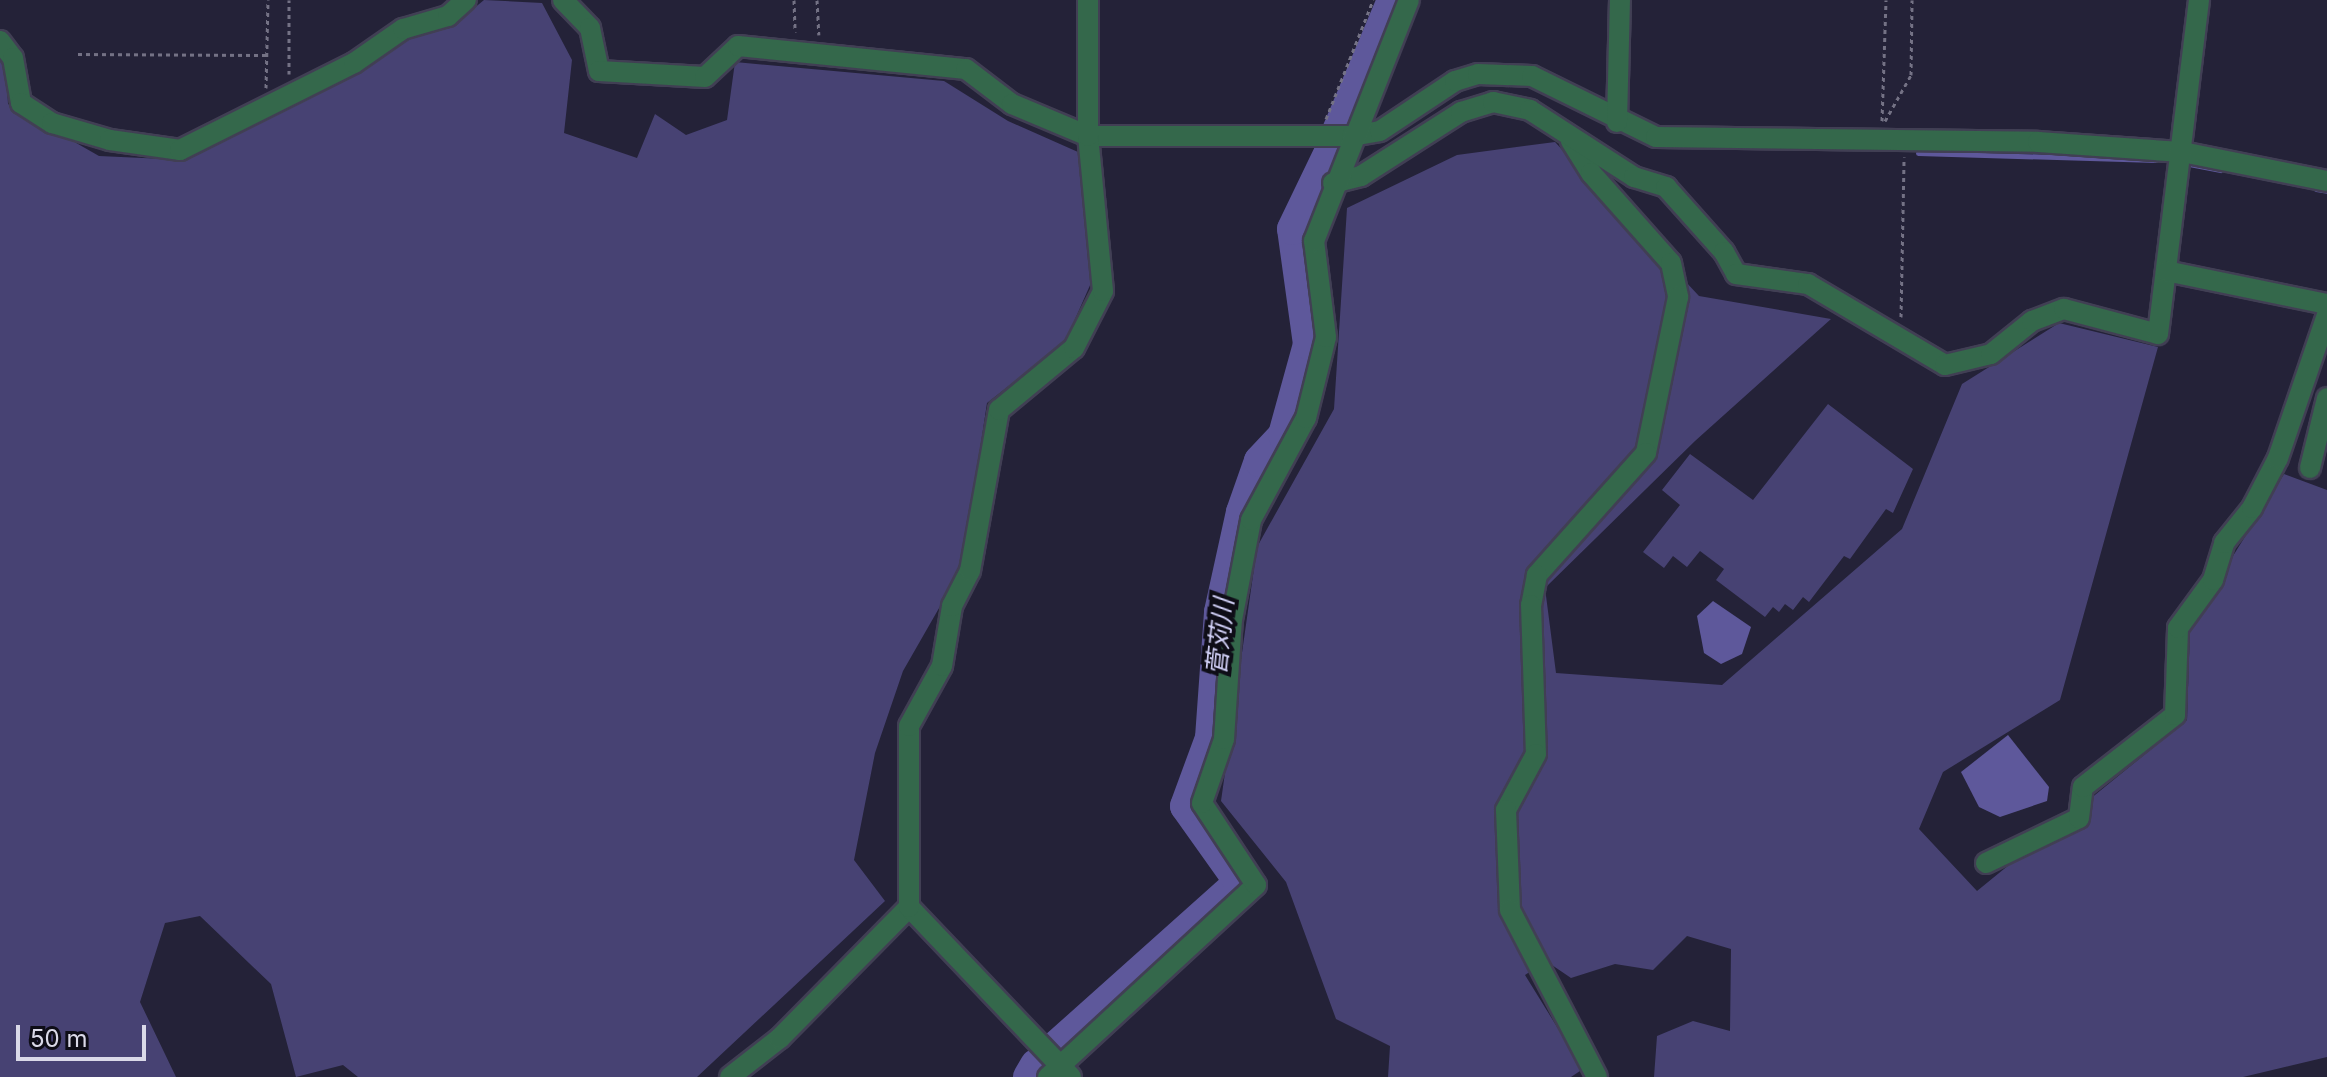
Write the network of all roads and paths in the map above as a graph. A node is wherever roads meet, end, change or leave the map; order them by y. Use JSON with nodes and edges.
{"nodes":[{"id":1,"x":268,"y":0,"type":"edge"},
{"id":2,"x":289,"y":0,"type":"edge"},
{"id":3,"x":466,"y":0,"type":"edge"},
{"id":4,"x":563,"y":0,"type":"edge"},
{"id":5,"x":794,"y":0,"type":"edge"},
{"id":6,"x":817,"y":0,"type":"edge"},
{"id":7,"x":1088,"y":0,"type":"edge"},
{"id":8,"x":1373,"y":0,"type":"edge"},
{"id":9,"x":1409,"y":0,"type":"edge"},
{"id":10,"x":1620,"y":0,"type":"edge"},
{"id":11,"x":1886,"y":0,"type":"edge"},
{"id":12,"x":1912,"y":0,"type":"edge"},
{"id":13,"x":2199,"y":0,"type":"edge"},
{"id":14,"x":0,"y":41,"type":"edge"},
{"id":15,"x":796,"y":52,"type":"junction"},
{"id":16,"x":78,"y":54,"type":"dead end"},
{"id":17,"x":267,"y":55,"type":"junction"},
{"id":18,"x":821,"y":55,"type":"junction"},
{"id":19,"x":279,"y":99,"type":"junction"},
{"id":20,"x":1617,"y":122,"type":"junction"},
{"id":21,"x":1567,"y":134,"type":"junction"},
{"id":22,"x":1088,"y":136,"type":"junction"},
{"id":23,"x":1319,"y":136,"type":"junction"},
{"id":24,"x":1352,"y":136,"type":"junction"},
{"id":25,"x":1904,"y":141,"type":"junction"},
{"id":26,"x":2182,"y":152,"type":"junction"},
{"id":27,"x":2327,"y":181,"type":"edge"},
{"id":28,"x":1333,"y":183,"type":"junction"},
{"id":29,"x":2166,"y":271,"type":"junction"},
{"id":30,"x":2327,"y":304,"type":"edge"},
{"id":31,"x":2327,"y":315,"type":"edge"},
{"id":32,"x":1901,"y":337,"type":"junction"},
{"id":33,"x":2327,"y":398,"type":"edge"},
{"id":34,"x":2310,"y":468,"type":"dead end"},
{"id":35,"x":1986,"y":863,"type":"dead end"},
{"id":36,"x":909,"y":907,"type":"junction"},
{"id":37,"x":1060,"y":1073,"type":"edge"},
{"id":38,"x":730,"y":1077,"type":"edge"},
{"id":39,"x":1597,"y":1077,"type":"edge"}],
"edges":[{"from":1,"to":17,"type":"path"},
{"from":2,"to":19,"type":"path"},
{"from":3,"to":19,"type":"street"},
{"from":4,"to":15,"type":"street"},
{"from":5,"to":15,"type":"path"},
{"from":6,"to":18,"type":"path"},
{"from":7,"to":22,"type":"street"},
{"from":8,"to":23,"type":"path"},
{"from":9,"to":24,"type":"street"},
{"from":10,"to":20,"type":"street"},
{"from":11,"to":12,"type":"path"},
{"from":13,"to":26,"type":"street"},
{"from":14,"to":19,"type":"street"},
{"from":15,"to":18,"type":"street"},
{"from":16,"to":17,"type":"path"},
{"from":17,"to":19,"type":"path"},
{"from":18,"to":22,"type":"street"},
{"from":20,"to":24,"type":"street"},
{"from":20,"to":25,"type":"street"},
{"from":21,"to":28,"type":"street"},
{"from":21,"to":32,"type":"street"},
{"from":21,"to":39,"type":"street"},
{"from":22,"to":23,"type":"street"},
{"from":22,"to":36,"type":"street"},
{"from":23,"to":24,"type":"street"},
{"from":24,"to":28,"type":"street"},
{"from":25,"to":26,"type":"street"},
{"from":25,"to":32,"type":"path"},
{"from":26,"to":27,"type":"street"},
{"from":26,"to":29,"type":"street"},
{"from":28,"to":37,"type":"street"},
{"from":29,"to":30,"type":"street"},
{"from":29,"to":32,"type":"street"},
{"from":31,"to":35,"type":"street"},
{"from":33,"to":34,"type":"street"},
{"from":36,"to":37,"type":"street"},
{"from":36,"to":38,"type":"street"}]}
